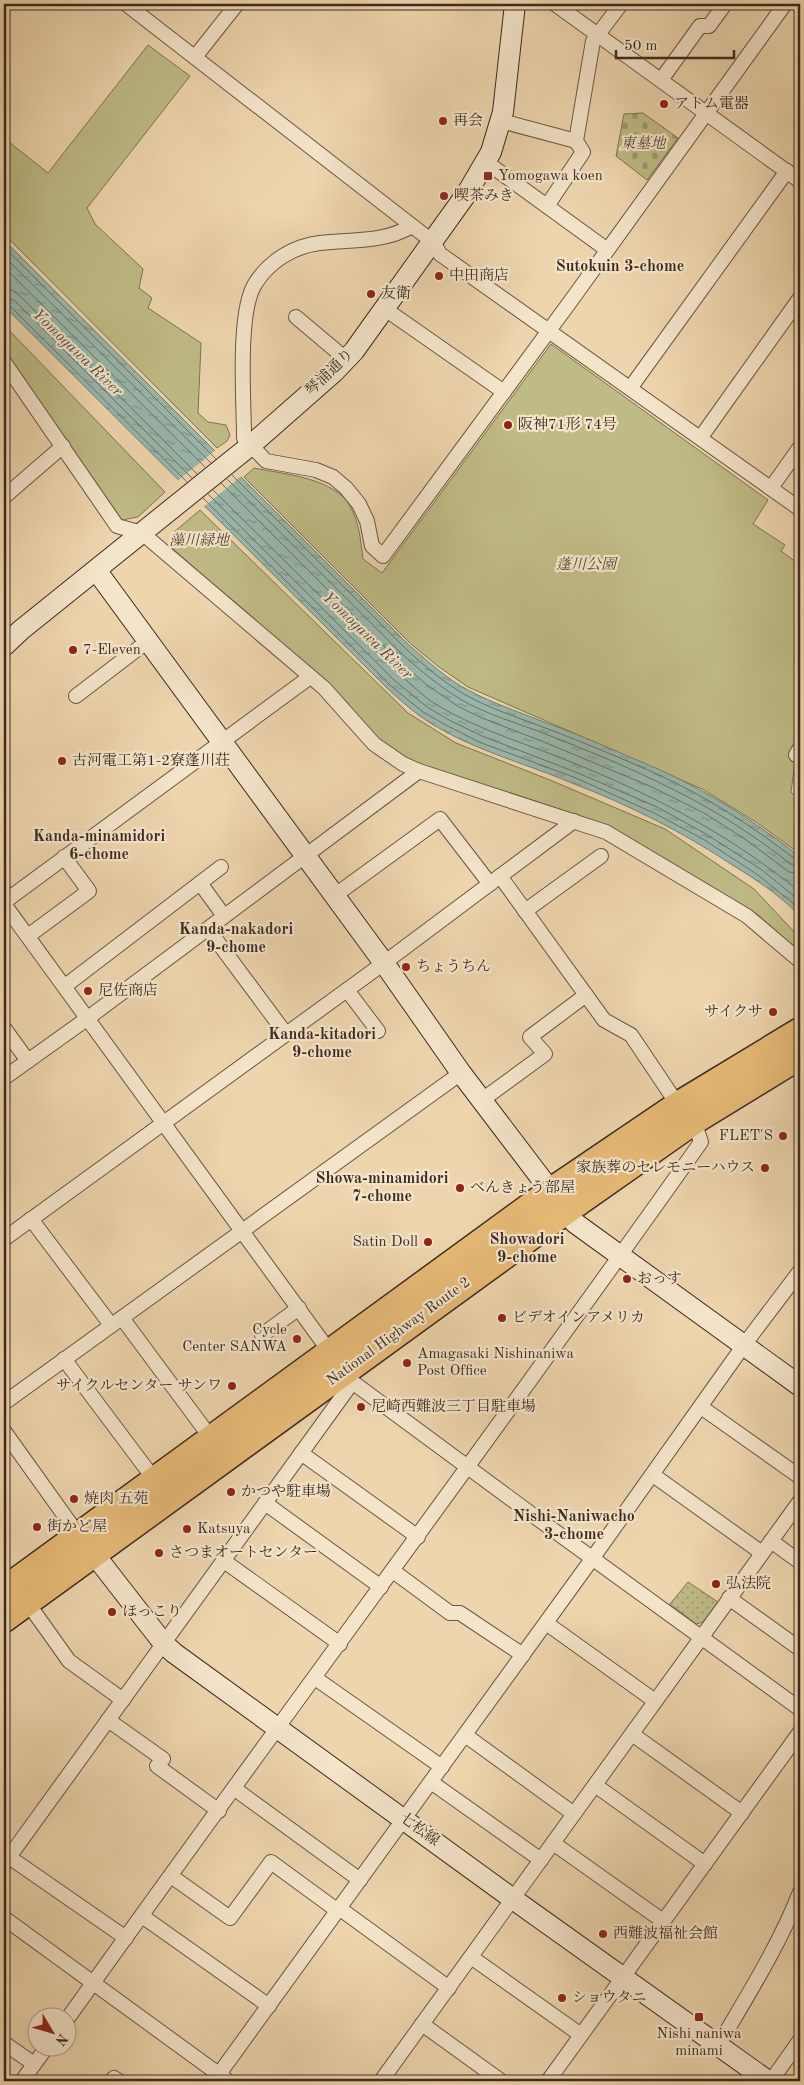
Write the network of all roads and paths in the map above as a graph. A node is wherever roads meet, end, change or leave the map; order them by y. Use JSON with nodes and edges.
{"nodes":[{"id":1,"x":126,"y":4,"type":"edge"},
{"id":2,"x":237,"y":4,"type":"edge"},
{"id":3,"x":515,"y":4,"type":"edge"},
{"id":4,"x":555,"y":4,"type":"edge"},
{"id":5,"x":725,"y":4,"type":"edge"},
{"id":6,"x":785,"y":4,"type":"edge"},
{"id":7,"x":618,"y":5,"type":"edge"},
{"id":8,"x":599,"y":35,"type":"junction"},
{"id":9,"x":195,"y":58,"type":"junction"},
{"id":10,"x":661,"y":80,"type":"junction"},
{"id":11,"x":707,"y":113,"type":"junction"},
{"id":12,"x":501,"y":121,"type":"junction"},
{"id":13,"x":576,"y":141,"type":"junction"},
{"id":14,"x":486,"y":162,"type":"junction"},
{"id":15,"x":787,"y":171,"type":"junction"},
{"id":16,"x":800,"y":181,"type":"edge"},
{"id":17,"x":547,"y":206,"type":"junction"},
{"id":18,"x":412,"y":226,"type":"junction"},
{"id":19,"x":433,"y":242,"type":"junction"},
{"id":20,"x":606,"y":249,"type":"junction"},
{"id":21,"x":800,"y":298,"type":"edge"},
{"id":22,"x":385,"y":309,"type":"junction"},
{"id":23,"x":296,"y":317,"type":"dead end"},
{"id":24,"x":549,"y":330,"type":"junction"},
{"id":25,"x":347,"y":360,"type":"junction"},
{"id":26,"x":4,"y":362,"type":"edge"},
{"id":27,"x":631,"y":387,"type":"junction"},
{"id":28,"x":504,"y":392,"type":"junction"},
{"id":29,"x":701,"y":437,"type":"junction"},
{"id":30,"x":63,"y":446,"type":"junction"},
{"id":31,"x":800,"y":447,"type":"edge"},
{"id":32,"x":245,"y":450,"type":"junction"},
{"id":33,"x":771,"y":488,"type":"junction"},
{"id":34,"x":4,"y":496,"type":"edge"},
{"id":35,"x":800,"y":509,"type":"edge"},
{"id":36,"x":142,"y":533,"type":"junction"},
{"id":37,"x":96,"y":570,"type":"junction"},
{"id":38,"x":148,"y":641,"type":"junction"},
{"id":39,"x":4,"y":646,"type":"edge"},
{"id":40,"x":310,"y":677,"type":"junction"},
{"id":41,"x":76,"y":696,"type":"dead end"},
{"id":42,"x":221,"y":741,"type":"junction"},
{"id":43,"x":418,"y":771,"type":"junction"},
{"id":44,"x":574,"y":821,"type":"junction"},
{"id":45,"x":304,"y":856,"type":"junction"},
{"id":46,"x":600,"y":856,"type":"dead end"},
{"id":47,"x":64,"y":857,"type":"junction"},
{"id":48,"x":221,"y":867,"type":"dead end"},
{"id":49,"x":495,"y":880,"type":"junction"},
{"id":50,"x":200,"y":883,"type":"junction"},
{"id":51,"x":334,"y":896,"type":"junction"},
{"id":52,"x":4,"y":903,"type":"edge"},
{"id":53,"x":525,"y":911,"type":"junction"},
{"id":54,"x":224,"y":916,"type":"junction"},
{"id":55,"x":208,"y":929,"type":"junction"},
{"id":56,"x":28,"y":936,"type":"junction"},
{"id":57,"x":800,"y":961,"type":"edge"},
{"id":58,"x":384,"y":963,"type":"junction"},
{"id":59,"x":65,"y":986,"type":"junction"},
{"id":60,"x":348,"y":990,"type":"junction"},
{"id":61,"x":586,"y":995,"type":"junction"},
{"id":62,"x":88,"y":1018,"type":"junction"},
{"id":63,"x":4,"y":1028,"type":"edge"},
{"id":64,"x":800,"y":1030,"type":"edge"},
{"id":65,"x":378,"y":1031,"type":"dead end"},
{"id":66,"x":286,"y":1034,"type":"junction"},
{"id":67,"x":800,"y":1056,"type":"edge"},
{"id":68,"x":28,"y":1061,"type":"junction"},
{"id":69,"x":461,"y":1072,"type":"junction"},
{"id":70,"x":4,"y":1078,"type":"edge"},
{"id":71,"x":482,"y":1100,"type":"junction"},
{"id":72,"x":686,"y":1113,"type":"junction"},
{"id":73,"x":163,"y":1123,"type":"junction"},
{"id":74,"x":558,"y":1201,"type":"junction"},
{"id":75,"x":31,"y":1219,"type":"junction"},
{"id":76,"x":242,"y":1231,"type":"junction"},
{"id":77,"x":4,"y":1239,"type":"edge"},
{"id":78,"x":621,"y":1256,"type":"junction"},
{"id":79,"x":800,"y":1271,"type":"edge"},
{"id":80,"x":299,"y":1308,"type":"junction"},
{"id":81,"x":117,"y":1322,"type":"junction"},
{"id":82,"x":262,"y":1335,"type":"dead end"},
{"id":83,"x":744,"y":1345,"type":"junction"},
{"id":84,"x":64,"y":1359,"type":"junction"},
{"id":85,"x":342,"y":1368,"type":"junction"},
{"id":86,"x":800,"y":1386,"type":"edge"},
{"id":87,"x":4,"y":1403,"type":"edge"},
{"id":88,"x":701,"y":1407,"type":"junction"},
{"id":89,"x":4,"y":1431,"type":"edge"},
{"id":90,"x":211,"y":1438,"type":"junction"},
{"id":91,"x":301,"y":1453,"type":"junction"},
{"id":92,"x":468,"y":1468,"type":"junction"},
{"id":93,"x":653,"y":1475,"type":"junction"},
{"id":94,"x":800,"y":1477,"type":"edge"},
{"id":95,"x":154,"y":1479,"type":"junction"},
{"id":96,"x":800,"y":1501,"type":"edge"},
{"id":97,"x":265,"y":1503,"type":"junction"},
{"id":98,"x":418,"y":1536,"type":"junction"},
{"id":99,"x":771,"y":1541,"type":"junction"},
{"id":100,"x":86,"y":1544,"type":"junction"},
{"id":101,"x":762,"y":1553,"type":"junction"},
{"id":102,"x":592,"y":1559,"type":"junction"},
{"id":103,"x":224,"y":1561,"type":"junction"},
{"id":104,"x":800,"y":1562,"type":"edge"},
{"id":105,"x":393,"y":1571,"type":"junction"},
{"id":106,"x":381,"y":1587,"type":"junction"},
{"id":107,"x":4,"y":1590,"type":"edge"},
{"id":108,"x":729,"y":1598,"type":"junction"},
{"id":109,"x":27,"y":1602,"type":"junction"},
{"id":110,"x":4,"y":1619,"type":"edge"},
{"id":111,"x":546,"y":1623,"type":"junction"},
{"id":112,"x":701,"y":1637,"type":"junction"},
{"id":113,"x":164,"y":1644,"type":"junction"},
{"id":114,"x":340,"y":1644,"type":"junction"},
{"id":115,"x":800,"y":1649,"type":"edge"},
{"id":116,"x":523,"y":1655,"type":"junction"},
{"id":117,"x":316,"y":1678,"type":"junction"},
{"id":118,"x":123,"y":1700,"type":"junction"},
{"id":119,"x":655,"y":1701,"type":"junction"},
{"id":120,"x":800,"y":1709,"type":"edge"},
{"id":121,"x":108,"y":1720,"type":"junction"},
{"id":122,"x":277,"y":1728,"type":"junction"},
{"id":123,"x":800,"y":1732,"type":"edge"},
{"id":124,"x":632,"y":1734,"type":"junction"},
{"id":125,"x":465,"y":1735,"type":"junction"},
{"id":126,"x":442,"y":1767,"type":"junction"},
{"id":127,"x":431,"y":1782,"type":"junction"},
{"id":128,"x":595,"y":1785,"type":"junction"},
{"id":129,"x":235,"y":1789,"type":"junction"},
{"id":130,"x":219,"y":1811,"type":"junction"},
{"id":131,"x":742,"y":1813,"type":"junction"},
{"id":132,"x":574,"y":1814,"type":"junction"},
{"id":133,"x":403,"y":1819,"type":"junction"},
{"id":134,"x":553,"y":1843,"type":"junction"},
{"id":135,"x":6,"y":1860,"type":"edge"},
{"id":136,"x":541,"y":1860,"type":"junction"},
{"id":137,"x":705,"y":1864,"type":"junction"},
{"id":138,"x":171,"y":1876,"type":"junction"},
{"id":139,"x":360,"y":1880,"type":"junction"},
{"id":140,"x":800,"y":1892,"type":"edge"},
{"id":141,"x":513,"y":1899,"type":"junction"},
{"id":142,"x":339,"y":1910,"type":"junction"},
{"id":143,"x":142,"y":1916,"type":"junction"},
{"id":144,"x":4,"y":1918,"type":"edge"},
{"id":145,"x":663,"y":1921,"type":"junction"},
{"id":146,"x":126,"y":1938,"type":"junction"},
{"id":147,"x":471,"y":1957,"type":"junction"},
{"id":148,"x":622,"y":1977,"type":"junction"},
{"id":149,"x":92,"y":1984,"type":"junction"},
{"id":150,"x":449,"y":1988,"type":"junction"},
{"id":151,"x":269,"y":2006,"type":"junction"},
{"id":152,"x":75,"y":2008,"type":"edge"},
{"id":153,"x":422,"y":2024,"type":"junction"},
{"id":154,"x":581,"y":2035,"type":"junction"},
{"id":155,"x":800,"y":2040,"type":"edge"},
{"id":156,"x":4,"y":2043,"type":"edge"},
{"id":157,"x":718,"y":2046,"type":"junction"},
{"id":158,"x":38,"y":2058,"type":"edge"},
{"id":159,"x":34,"y":2064,"type":"junction"},
{"id":160,"x":221,"y":2079,"type":"edge"},
{"id":161,"x":22,"y":2081,"type":"edge"},
{"id":162,"x":112,"y":2081,"type":"edge"},
{"id":163,"x":118,"y":2081,"type":"edge"},
{"id":164,"x":381,"y":2081,"type":"edge"},
{"id":165,"x":501,"y":2081,"type":"edge"},
{"id":166,"x":548,"y":2081,"type":"edge"},
{"id":167,"x":769,"y":2081,"type":"edge"}],
"edges":[{"from":1,"to":9,"type":"street"},
{"from":2,"to":9,"type":"street"},
{"from":3,"to":12,"type":"street","name":"琴浦通り"},
{"from":4,"to":8,"type":"street"},
{"from":5,"to":10,"type":"street"},
{"from":6,"to":11,"type":"street"},
{"from":7,"to":8,"type":"street"},
{"from":8,"to":10,"type":"street"},
{"from":8,"to":13,"type":"street"},
{"from":9,"to":18,"type":"street"},
{"from":10,"to":11,"type":"street"},
{"from":11,"to":15,"type":"street"},
{"from":11,"to":20,"type":"street"},
{"from":12,"to":13,"type":"street"},
{"from":12,"to":14,"type":"street","name":"琴浦通り"},
{"from":13,"to":17,"type":"street"},
{"from":14,"to":17,"type":"street"},
{"from":14,"to":19,"type":"street","name":"琴浦通り"},
{"from":15,"to":16,"type":"street"},
{"from":15,"to":27,"type":"street"},
{"from":17,"to":20,"type":"street"},
{"from":18,"to":19,"type":"street"},
{"from":18,"to":32,"type":"street"},
{"from":19,"to":22,"type":"street","name":"琴浦通り"},
{"from":19,"to":24,"type":"street"},
{"from":20,"to":24,"type":"street"},
{"from":21,"to":29,"type":"street"},
{"from":22,"to":25,"type":"street","name":"琴浦通り"},
{"from":22,"to":28,"type":"street"},
{"from":23,"to":25,"type":"street"},
{"from":24,"to":27,"type":"street"},
{"from":24,"to":28,"type":"street"},
{"from":25,"to":32,"type":"street","name":"琴浦通り"},
{"from":26,"to":30,"type":"street"},
{"from":27,"to":29,"type":"street"},
{"from":28,"to":32,"type":"street"},
{"from":29,"to":33,"type":"street"},
{"from":30,"to":34,"type":"street"},
{"from":30,"to":36,"type":"street"},
{"from":31,"to":33,"type":"street"},
{"from":32,"to":36,"type":"street","name":"琴浦通り"},
{"from":33,"to":35,"type":"street"},
{"from":36,"to":37,"type":"street","name":"琴浦通り"},
{"from":36,"to":40,"type":"street"},
{"from":37,"to":38,"type":"street"},
{"from":37,"to":39,"type":"street","name":"琴浦通り"},
{"from":38,"to":41,"type":"street"},
{"from":38,"to":42,"type":"street"},
{"from":40,"to":42,"type":"street"},
{"from":40,"to":43,"type":"street"},
{"from":42,"to":45,"type":"street"},
{"from":42,"to":47,"type":"street"},
{"from":43,"to":44,"type":"street"},
{"from":43,"to":45,"type":"street"},
{"from":44,"to":49,"type":"street"},
{"from":44,"to":57,"type":"street"},
{"from":45,"to":51,"type":"street"},
{"from":45,"to":54,"type":"street"},
{"from":46,"to":53,"type":"street"},
{"from":47,"to":52,"type":"street"},
{"from":47,"to":56,"type":"street"},
{"from":48,"to":50,"type":"street"},
{"from":49,"to":51,"type":"street"},
{"from":49,"to":53,"type":"street"},
{"from":49,"to":58,"type":"street"},
{"from":50,"to":54,"type":"street"},
{"from":50,"to":59,"type":"street"},
{"from":51,"to":58,"type":"street"},
{"from":52,"to":56,"type":"street"},
{"from":53,"to":61,"type":"street"},
{"from":54,"to":55,"type":"street"},
{"from":55,"to":62,"type":"street"},
{"from":55,"to":66,"type":"street"},
{"from":56,"to":59,"type":"street"},
{"from":58,"to":60,"type":"street"},
{"from":58,"to":69,"type":"street"},
{"from":59,"to":62,"type":"street"},
{"from":60,"to":65,"type":"street"},
{"from":60,"to":66,"type":"street"},
{"from":61,"to":71,"type":"street"},
{"from":61,"to":72,"type":"street"},
{"from":62,"to":68,"type":"street"},
{"from":62,"to":73,"type":"street"},
{"from":63,"to":68,"type":"street"},
{"from":64,"to":72,"type":"highway","name":"National Highway Route 2"},
{"from":66,"to":73,"type":"street"},
{"from":67,"to":72,"type":"highway","name":"National Highway Route 2"},
{"from":68,"to":70,"type":"street"},
{"from":69,"to":71,"type":"street"},
{"from":69,"to":76,"type":"street"},
{"from":71,"to":74,"type":"street"},
{"from":72,"to":74,"type":"highway","name":"National Highway Route 2"},
{"from":72,"to":78,"type":"street"},
{"from":73,"to":75,"type":"street"},
{"from":73,"to":76,"type":"street"},
{"from":74,"to":78,"type":"street"},
{"from":74,"to":85,"type":"highway","name":"National Highway Route 2"},
{"from":75,"to":77,"type":"street"},
{"from":75,"to":81,"type":"street"},
{"from":76,"to":80,"type":"street"},
{"from":76,"to":81,"type":"street"},
{"from":78,"to":83,"type":"street"},
{"from":78,"to":92,"type":"street"},
{"from":79,"to":83,"type":"street"},
{"from":80,"to":82,"type":"street"},
{"from":80,"to":85,"type":"street"},
{"from":81,"to":84,"type":"street"},
{"from":81,"to":90,"type":"street"},
{"from":83,"to":86,"type":"street"},
{"from":83,"to":88,"type":"street"},
{"from":84,"to":87,"type":"street"},
{"from":84,"to":95,"type":"street"},
{"from":85,"to":90,"type":"highway","name":"National Highway Route 2"},
{"from":85,"to":91,"type":"street"},
{"from":85,"to":92,"type":"street"},
{"from":85,"to":100,"type":"highway","name":"National Highway Route 2"},
{"from":88,"to":93,"type":"street"},
{"from":88,"to":94,"type":"street"},
{"from":89,"to":100,"type":"street"},
{"from":90,"to":95,"type":"highway","name":"National Highway Route 2"},
{"from":91,"to":97,"type":"street"},
{"from":91,"to":98,"type":"street"},
{"from":92,"to":98,"type":"street"},
{"from":92,"to":102,"type":"street"},
{"from":93,"to":101,"type":"street"},
{"from":93,"to":102,"type":"street"},
{"from":95,"to":100,"type":"highway","name":"National Highway Route 2"},
{"from":96,"to":99,"type":"street"},
{"from":97,"to":103,"type":"street"},
{"from":97,"to":106,"type":"street"},
{"from":98,"to":105,"type":"street"},
{"from":99,"to":101,"type":"street"},
{"from":99,"to":104,"type":"street"},
{"from":100,"to":107,"type":"highway","name":"National Highway Route 2"},
{"from":100,"to":109,"type":"highway","name":"National Highway Route 2"},
{"from":100,"to":113,"type":"street","name":"七松線"},
{"from":101,"to":108,"type":"street"},
{"from":102,"to":111,"type":"street"},
{"from":102,"to":112,"type":"street"},
{"from":103,"to":113,"type":"street"},
{"from":103,"to":114,"type":"street"},
{"from":105,"to":106,"type":"street"},
{"from":105,"to":116,"type":"street"},
{"from":106,"to":114,"type":"street"},
{"from":108,"to":112,"type":"street"},
{"from":108,"to":115,"type":"street"},
{"from":109,"to":110,"type":"highway","name":"National Highway Route 2"},
{"from":109,"to":118,"type":"street"},
{"from":111,"to":116,"type":"street"},
{"from":111,"to":119,"type":"street"},
{"from":112,"to":119,"type":"street"},
{"from":112,"to":120,"type":"street"},
{"from":113,"to":118,"type":"street"},
{"from":113,"to":122,"type":"street","name":"七松線"},
{"from":114,"to":117,"type":"street"},
{"from":116,"to":125,"type":"street"},
{"from":117,"to":122,"type":"street"},
{"from":117,"to":126,"type":"street"},
{"from":118,"to":121,"type":"street"},
{"from":119,"to":124,"type":"street"},
{"from":121,"to":130,"type":"street"},
{"from":121,"to":135,"type":"street"},
{"from":122,"to":129,"type":"street"},
{"from":122,"to":133,"type":"street","name":"七松線"},
{"from":123,"to":131,"type":"street"},
{"from":124,"to":128,"type":"street"},
{"from":124,"to":131,"type":"street"},
{"from":125,"to":126,"type":"street"},
{"from":125,"to":132,"type":"street"},
{"from":126,"to":127,"type":"street"},
{"from":127,"to":133,"type":"street"},
{"from":127,"to":136,"type":"street"},
{"from":128,"to":132,"type":"street"},
{"from":128,"to":137,"type":"street"},
{"from":129,"to":130,"type":"street"},
{"from":129,"to":139,"type":"street"},
{"from":130,"to":138,"type":"street"},
{"from":131,"to":137,"type":"street"},
{"from":132,"to":134,"type":"street"},
{"from":133,"to":139,"type":"street"},
{"from":133,"to":141,"type":"street","name":"七松線"},
{"from":134,"to":136,"type":"street"},
{"from":134,"to":145,"type":"street"},
{"from":135,"to":146,"type":"street"},
{"from":136,"to":141,"type":"street"},
{"from":137,"to":145,"type":"street"},
{"from":138,"to":142,"type":"street"},
{"from":138,"to":143,"type":"street"},
{"from":139,"to":142,"type":"street"},
{"from":140,"to":157,"type":"street"},
{"from":141,"to":147,"type":"street"},
{"from":141,"to":148,"type":"street","name":"七松線"},
{"from":142,"to":150,"type":"street"},
{"from":142,"to":151,"type":"street"},
{"from":143,"to":146,"type":"street"},
{"from":143,"to":151,"type":"street"},
{"from":144,"to":149,"type":"street"},
{"from":145,"to":148,"type":"street"},
{"from":146,"to":149,"type":"street"},
{"from":147,"to":150,"type":"street"},
{"from":147,"to":154,"type":"street"},
{"from":148,"to":154,"type":"street"},
{"from":148,"to":157,"type":"street","name":"七松線"},
{"from":149,"to":152,"type":"street"},
{"from":149,"to":160,"type":"street"},
{"from":150,"to":153,"type":"street"},
{"from":151,"to":160,"type":"street"},
{"from":153,"to":164,"type":"street"},
{"from":153,"to":165,"type":"street"},
{"from":154,"to":166,"type":"street"},
{"from":155,"to":167,"type":"street"},
{"from":156,"to":159,"type":"street"},
{"from":157,"to":167,"type":"street","name":"七松線"},
{"from":158,"to":159,"type":"street"},
{"from":159,"to":161,"type":"street"},
{"from":162,"to":163,"type":"street"}]}
